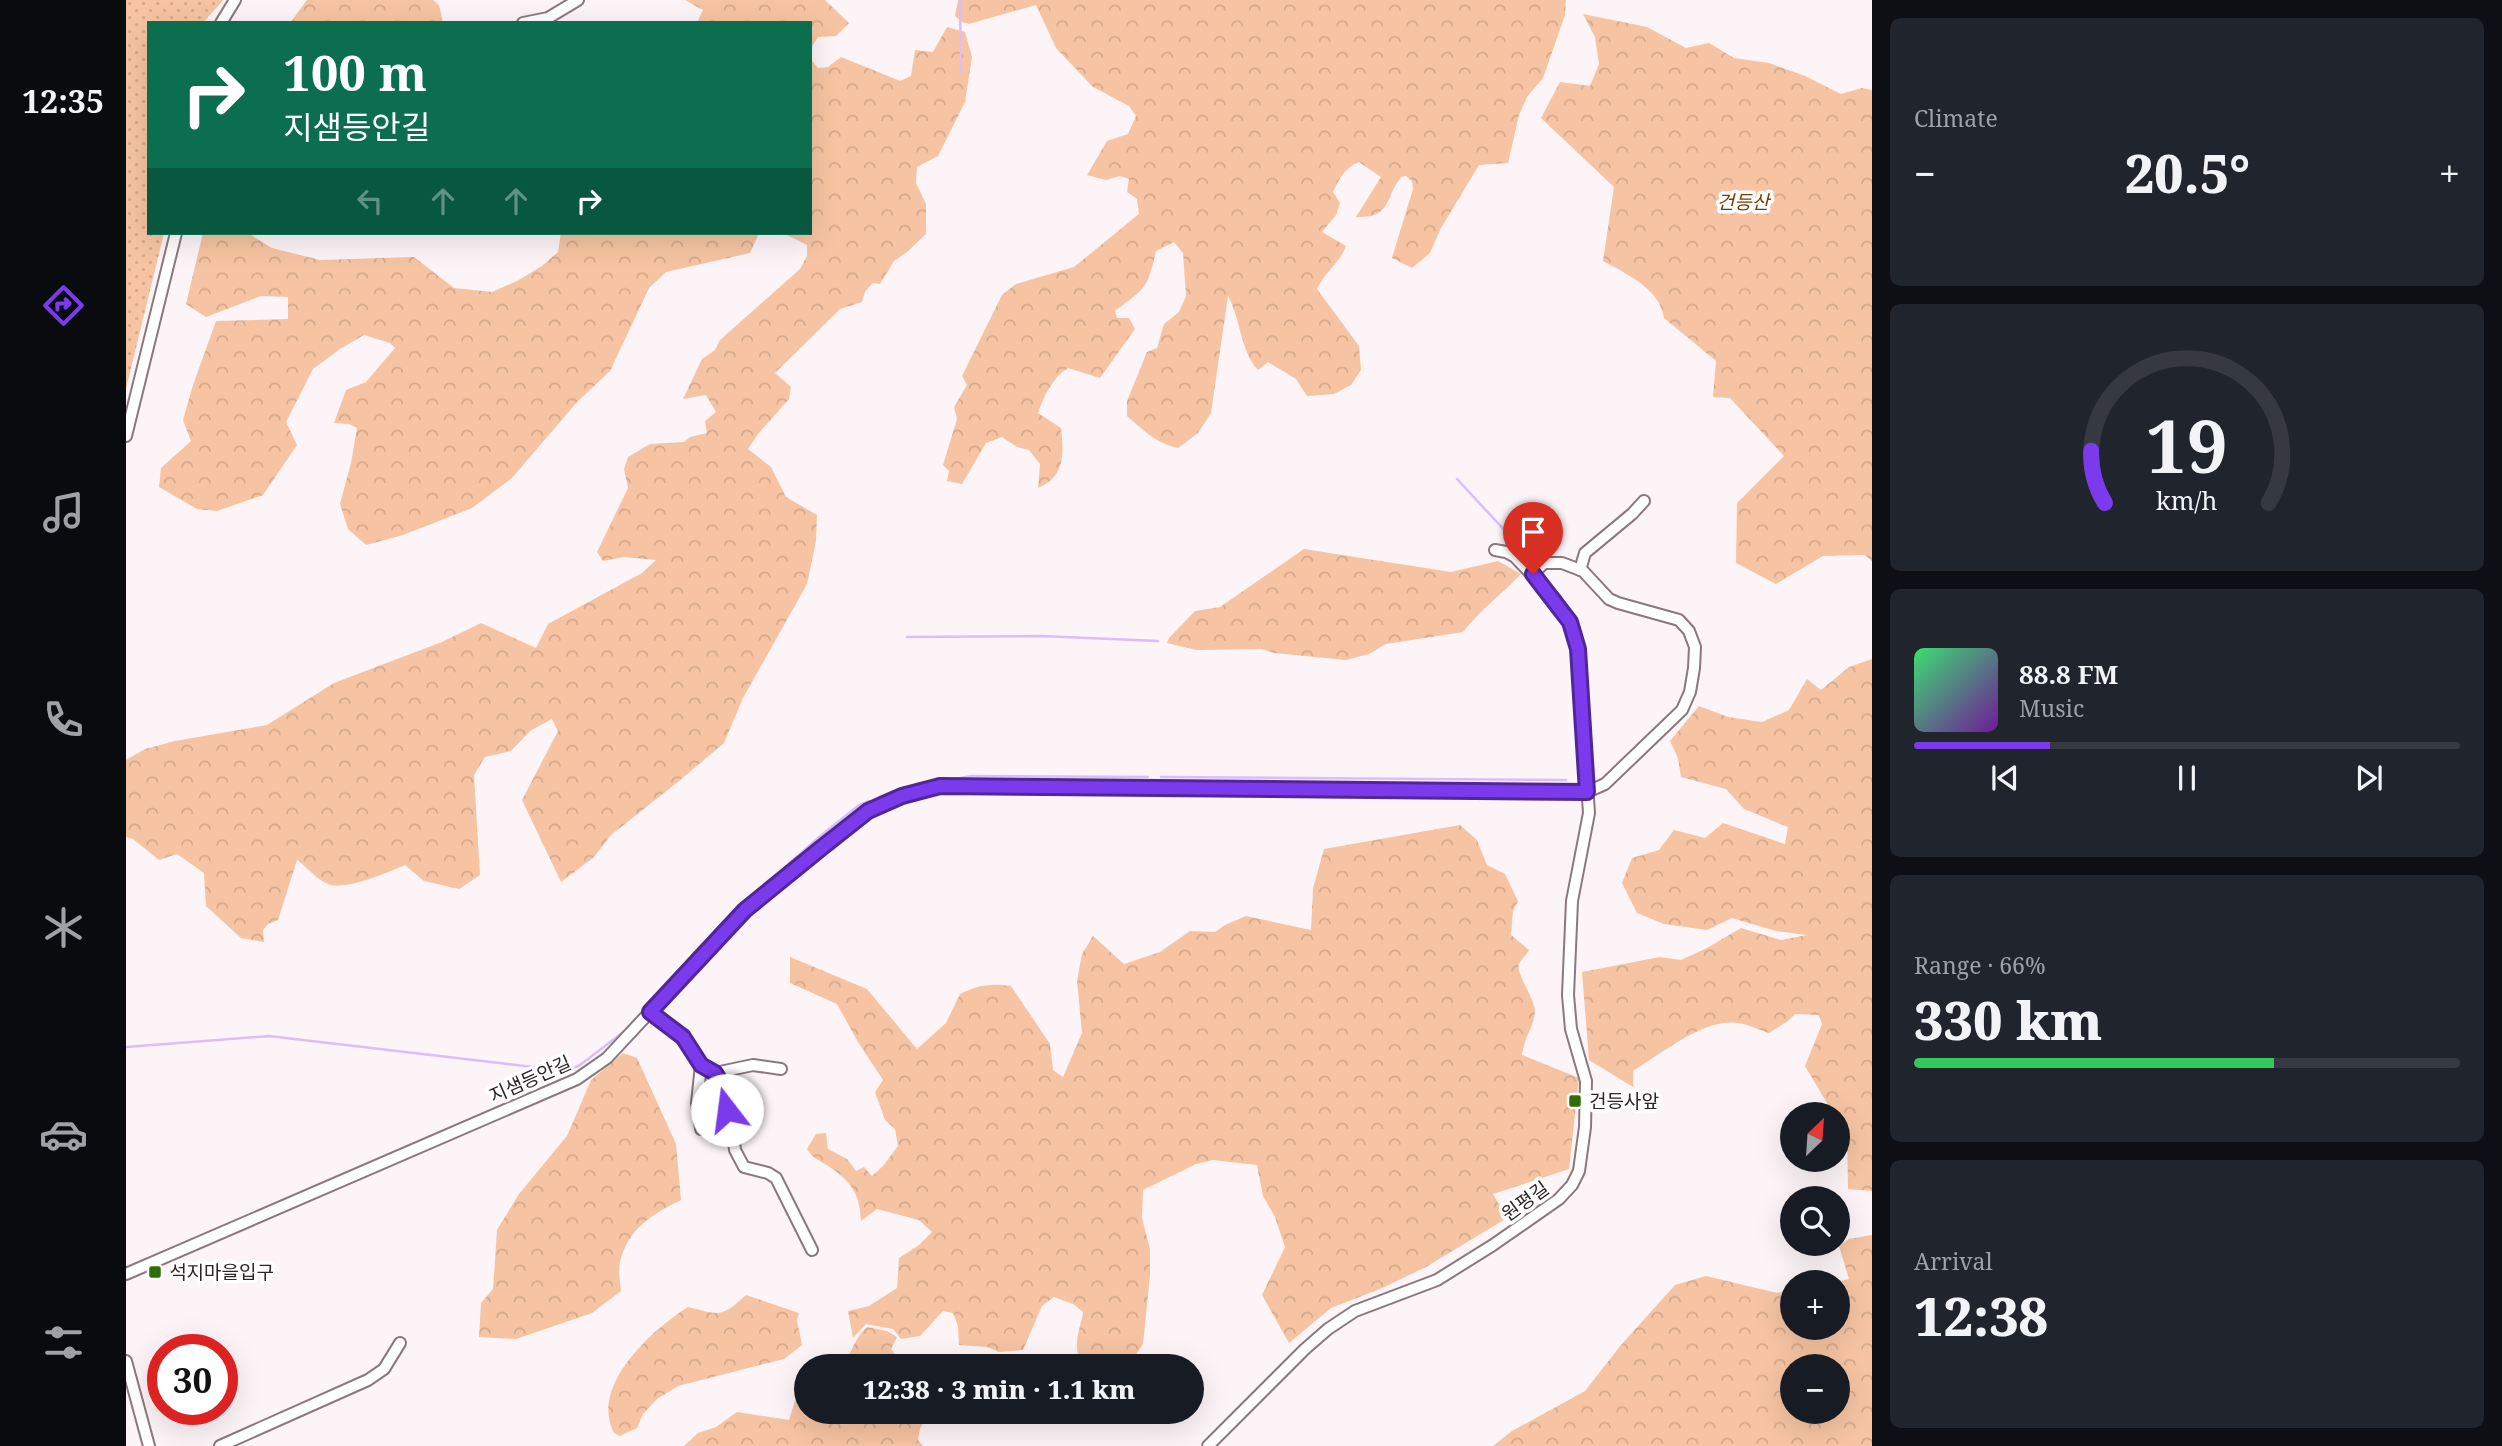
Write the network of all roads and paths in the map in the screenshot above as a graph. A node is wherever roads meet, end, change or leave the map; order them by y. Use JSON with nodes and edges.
{"nodes":[{"id":1,"x":234,"y":0,"type":"edge"},
{"id":2,"x":578,"y":0,"type":"edge"},
{"id":3,"x":222,"y":21,"type":"edge"},
{"id":4,"x":533,"y":21,"type":"edge"},
{"id":5,"x":176,"y":235,"type":"edge"},
{"id":6,"x":126,"y":436,"type":"edge"},
{"id":7,"x":1644,"y":501,"type":"dead end"},
{"id":8,"x":1495,"y":550,"type":"dead end"},
{"id":9,"x":1580,"y":570,"type":"junction"},
{"id":10,"x":1533,"y":574,"type":"junction"},
{"id":11,"x":1587,"y":792,"type":"junction"},
{"id":12,"x":650,"y":1012,"type":"junction"},
{"id":13,"x":701,"y":1065,"type":"junction"},
{"id":14,"x":781,"y":1069,"type":"dead end"},
{"id":15,"x":715,"y":1073,"type":"junction"},
{"id":16,"x":701,"y":1129,"type":"dead end"},
{"id":17,"x":812,"y":1250,"type":"dead end"},
{"id":18,"x":126,"y":1274,"type":"edge"},
{"id":19,"x":400,"y":1343,"type":"dead end"},
{"id":20,"x":126,"y":1361,"type":"edge"},
{"id":21,"x":149,"y":1446,"type":"edge"},
{"id":22,"x":220,"y":1446,"type":"edge"},
{"id":23,"x":1208,"y":1446,"type":"edge"}],
"edges":[{"from":1,"to":3,"type":"street"},
{"from":2,"to":4,"type":"street"},
{"from":5,"to":6,"type":"street"},
{"from":7,"to":9,"type":"street"},
{"from":8,"to":10,"type":"street"},
{"from":9,"to":10,"type":"street"},
{"from":9,"to":11,"type":"street"},
{"from":10,"to":11,"type":"street"},
{"from":11,"to":12,"type":"street","name":"지샘등안길"},
{"from":11,"to":23,"type":"street","name":"원평길"},
{"from":12,"to":13,"type":"street"},
{"from":12,"to":18,"type":"street","name":"지샘등안길"},
{"from":13,"to":15,"type":"street"},
{"from":13,"to":16,"type":"street"},
{"from":14,"to":15,"type":"street"},
{"from":15,"to":17,"type":"street"},
{"from":19,"to":22,"type":"street"},
{"from":20,"to":21,"type":"street"}]}
